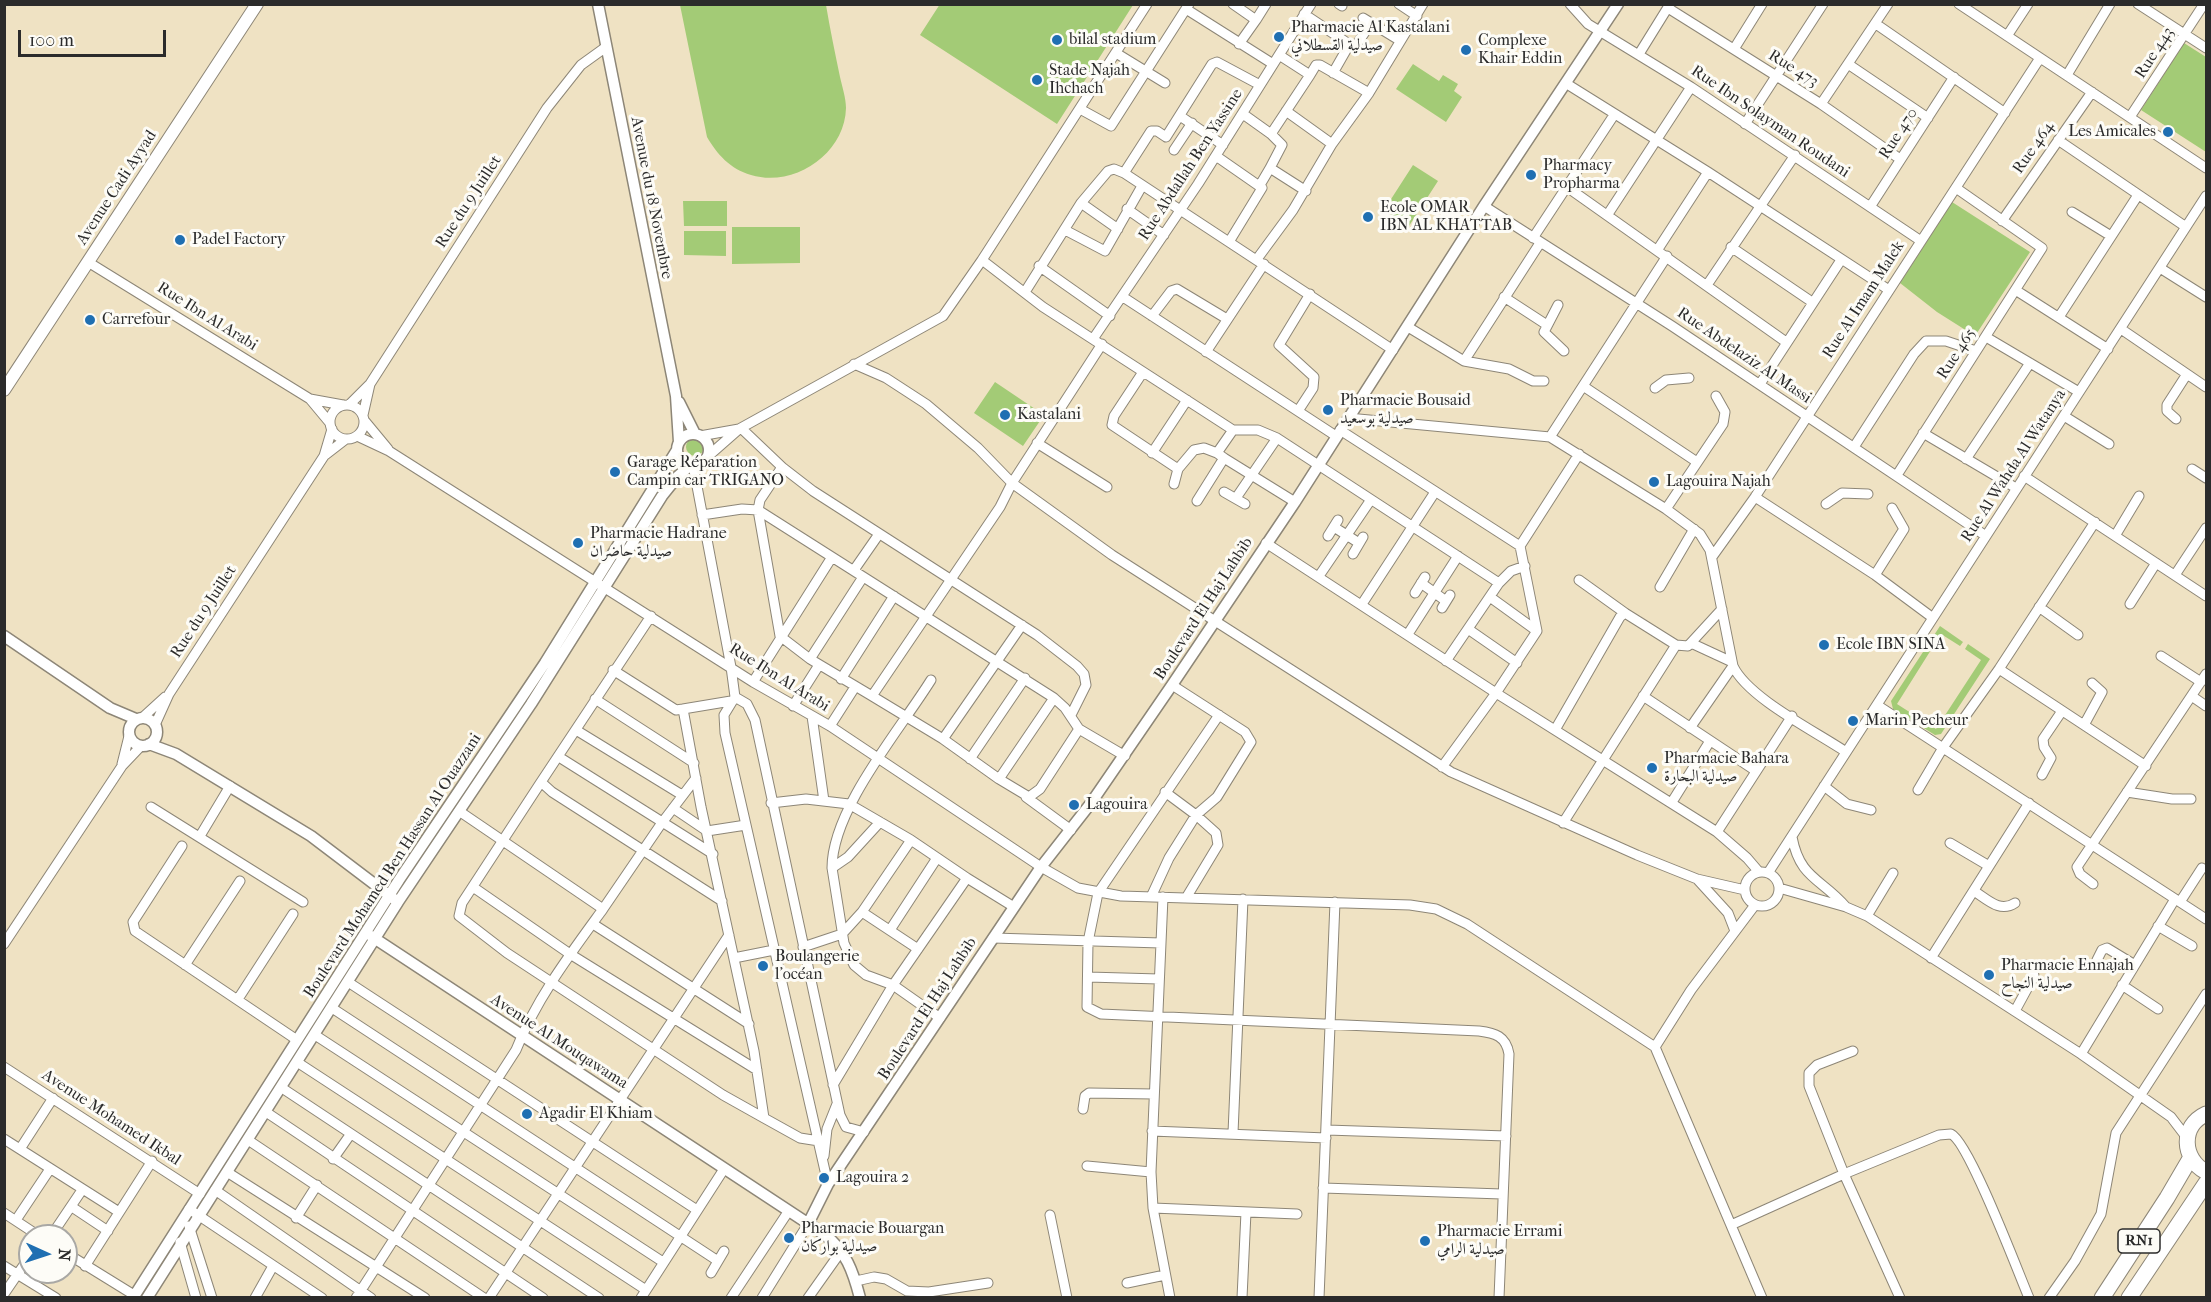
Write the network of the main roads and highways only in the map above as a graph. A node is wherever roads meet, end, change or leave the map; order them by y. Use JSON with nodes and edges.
{"nodes":[{"id":1,"x":257,"y":4,"type":"edge"},
{"id":2,"x":4,"y":390,"type":"edge"},
{"id":3,"x":2201,"y":1117,"type":"edge"},
{"id":4,"x":2190,"y":1157,"type":"junction"},
{"id":5,"x":2206,"y":1172,"type":"edge"},
{"id":6,"x":2206,"y":1183,"type":"edge"},
{"id":7,"x":2102,"y":1298,"type":"edge"},
{"id":8,"x":2129,"y":1298,"type":"edge"}],
"edges":[{"from":1,"to":2,"type":"main road","name":"Avenue Cadi Ayyad"},
{"from":3,"to":4,"type":"highway"},
{"from":4,"to":5,"type":"highway"},
{"from":4,"to":7,"type":"highway","number":"RN1"},
{"from":6,"to":8,"type":"highway","number":"RN1"}]}
